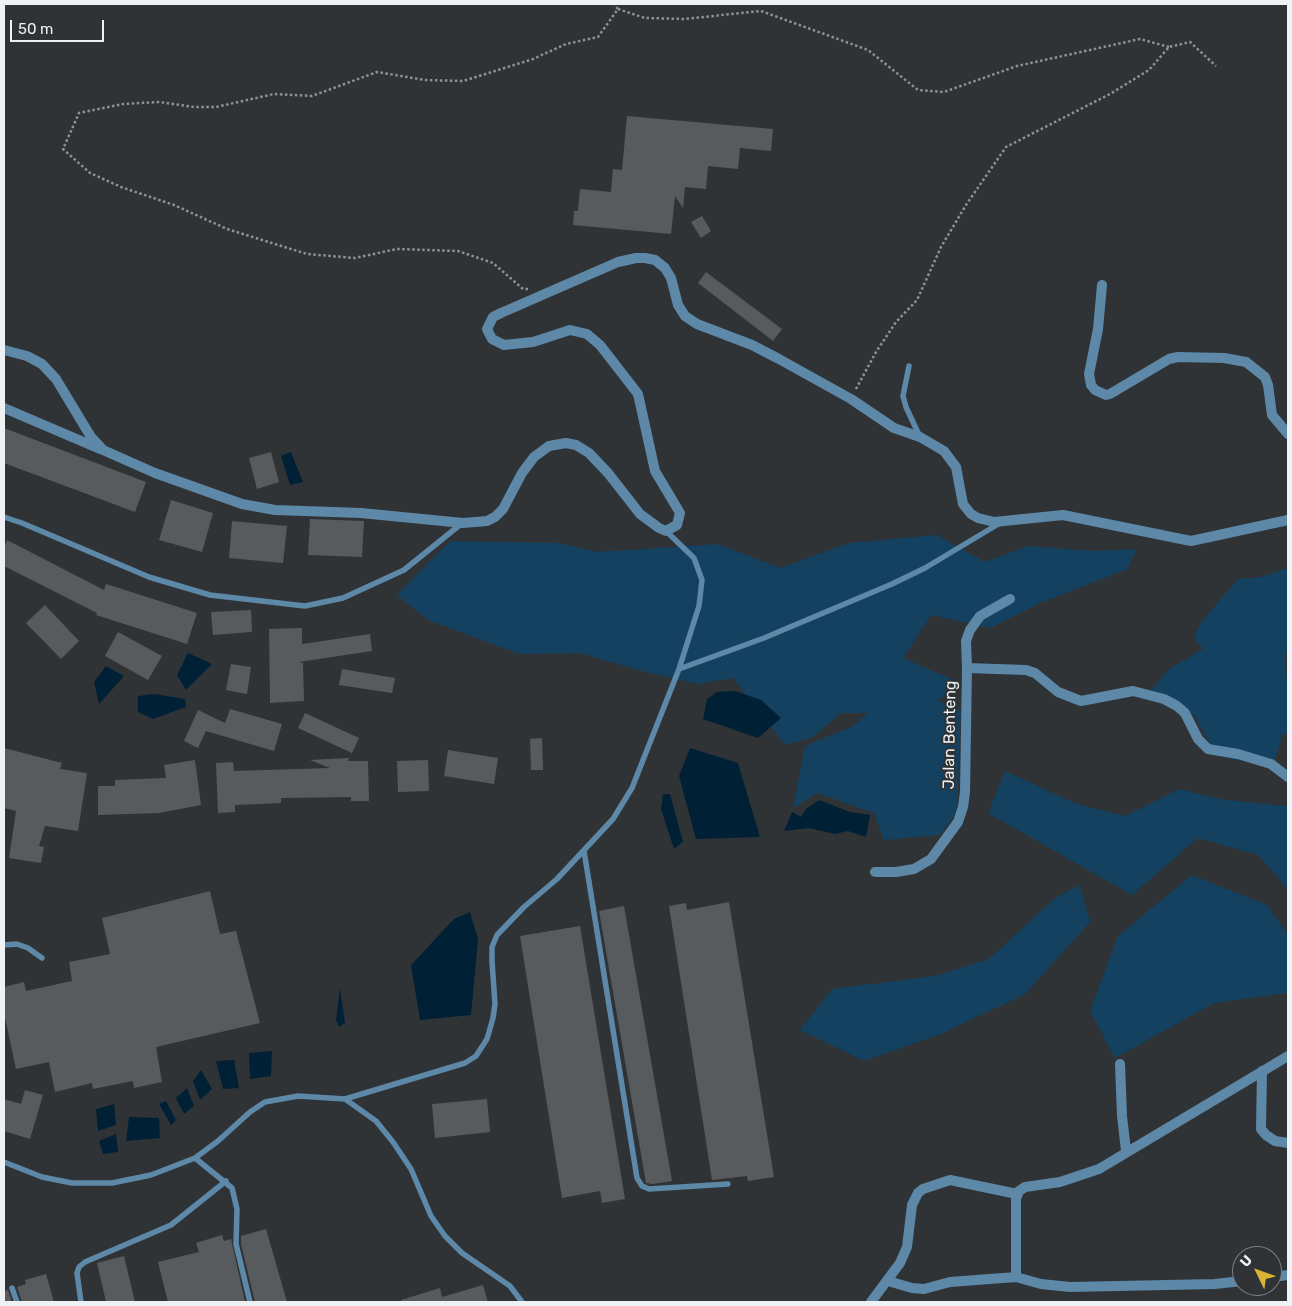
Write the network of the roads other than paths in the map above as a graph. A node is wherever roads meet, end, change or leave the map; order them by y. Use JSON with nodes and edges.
{"nodes":[{"id":1,"x":1102,"y":285,"type":"dead end"},
{"id":2,"x":4,"y":350,"type":"edge"},
{"id":3,"x":909,"y":366,"type":"dead end"},
{"id":4,"x":4,"y":408,"type":"edge"},
{"id":5,"x":1288,"y":434,"type":"edge"},
{"id":6,"x":920,"y":437,"type":"junction"},
{"id":7,"x":103,"y":450,"type":"junction"},
{"id":8,"x":4,"y":517,"type":"edge"},
{"id":9,"x":1288,"y":520,"type":"edge"},
{"id":10,"x":1003,"y":521,"type":"junction"},
{"id":11,"x":463,"y":522,"type":"junction"},
{"id":12,"x":666,"y":531,"type":"junction"},
{"id":13,"x":1010,"y":599,"type":"dead end"},
{"id":14,"x":967,"y":668,"type":"junction"},
{"id":15,"x":679,"y":670,"type":"junction"},
{"id":16,"x":1288,"y":777,"type":"edge"},
{"id":17,"x":584,"y":851,"type":"junction"},
{"id":18,"x":875,"y":872,"type":"dead end"},
{"id":19,"x":4,"y":945,"type":"edge"},
{"id":20,"x":42,"y":958,"type":"dead end"},
{"id":21,"x":1288,"y":1056,"type":"edge"},
{"id":22,"x":1120,"y":1064,"type":"dead end"},
{"id":23,"x":1262,"y":1071,"type":"junction"},
{"id":24,"x":345,"y":1099,"type":"junction"},
{"id":25,"x":1288,"y":1143,"type":"edge"},
{"id":26,"x":1126,"y":1151,"type":"junction"},
{"id":27,"x":195,"y":1158,"type":"junction"},
{"id":28,"x":4,"y":1162,"type":"edge"},
{"id":29,"x":226,"y":1181,"type":"junction"},
{"id":30,"x":728,"y":1184,"type":"dead end"},
{"id":31,"x":1018,"y":1194,"type":"junction"},
{"id":32,"x":1016,"y":1277,"type":"junction"},
{"id":33,"x":888,"y":1281,"type":"junction"},
{"id":34,"x":1232,"y":1282,"type":"edge"},
{"id":35,"x":12,"y":1288,"type":"dead end"},
{"id":36,"x":17,"y":1302,"type":"edge"},
{"id":37,"x":81,"y":1302,"type":"edge"},
{"id":38,"x":250,"y":1302,"type":"edge"},
{"id":39,"x":522,"y":1302,"type":"edge"},
{"id":40,"x":871,"y":1302,"type":"edge"}],
"edges":[{"from":1,"to":5,"type":"street"},
{"from":2,"to":7,"type":"street"},
{"from":3,"to":6,"type":"lane"},
{"from":4,"to":7,"type":"street"},
{"from":6,"to":10,"type":"street"},
{"from":6,"to":12,"type":"street"},
{"from":7,"to":11,"type":"street"},
{"from":8,"to":11,"type":"lane"},
{"from":9,"to":10,"type":"street"},
{"from":10,"to":15,"type":"lane"},
{"from":11,"to":12,"type":"street"},
{"from":12,"to":15,"type":"lane"},
{"from":13,"to":14,"type":"street"},
{"from":14,"to":16,"type":"street","name":"Jalan Benteng"},
{"from":14,"to":18,"type":"street","name":"Jalan Benteng"},
{"from":15,"to":17,"type":"lane"},
{"from":17,"to":24,"type":"lane"},
{"from":17,"to":30,"type":"lane"},
{"from":19,"to":20,"type":"lane"},
{"from":21,"to":23,"type":"street"},
{"from":22,"to":26,"type":"street"},
{"from":23,"to":25,"type":"street"},
{"from":23,"to":26,"type":"street"},
{"from":24,"to":27,"type":"lane"},
{"from":24,"to":39,"type":"lane"},
{"from":26,"to":31,"type":"street"},
{"from":27,"to":28,"type":"lane"},
{"from":27,"to":29,"type":"lane"},
{"from":29,"to":37,"type":"lane"},
{"from":29,"to":38,"type":"lane"},
{"from":31,"to":32,"type":"street"},
{"from":31,"to":33,"type":"street"},
{"from":32,"to":33,"type":"street"},
{"from":32,"to":34,"type":"street"},
{"from":33,"to":40,"type":"street"},
{"from":35,"to":36,"type":"lane"}]}
